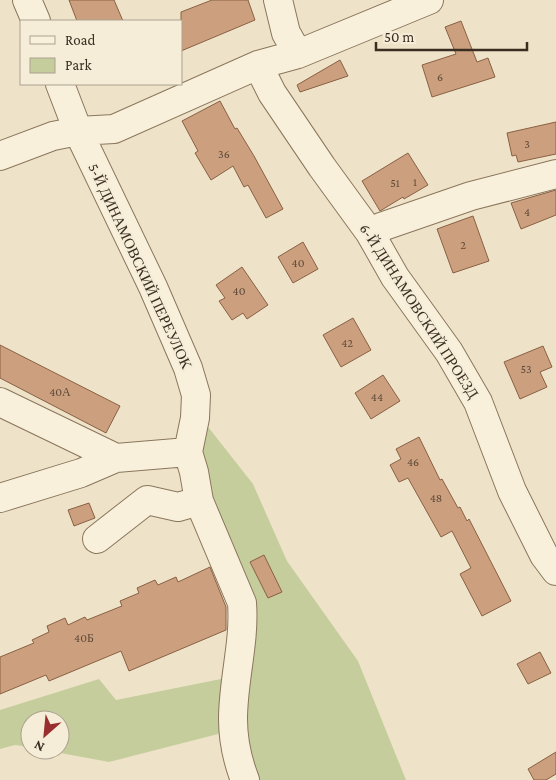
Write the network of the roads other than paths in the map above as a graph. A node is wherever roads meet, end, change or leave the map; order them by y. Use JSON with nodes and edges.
{"nodes":[{"id":1,"x":28,"y":0,"type":"edge"},
{"id":2,"x":278,"y":0,"type":"edge"},
{"id":3,"x":429,"y":0,"type":"edge"},
{"id":4,"x":36,"y":20,"type":"edge"},
{"id":5,"x":298,"y":54,"type":"junction"},
{"id":6,"x":258,"y":65,"type":"junction"},
{"id":7,"x":60,"y":85,"type":"edge"},
{"id":8,"x":78,"y":131,"type":"junction"},
{"id":9,"x":0,"y":156,"type":"edge"},
{"id":10,"x":556,"y":174,"type":"edge"},
{"id":11,"x":370,"y":233,"type":"junction"},
{"id":12,"x":0,"y":402,"type":"edge"},
{"id":13,"x":188,"y":452,"type":"junction"},
{"id":14,"x":116,"y":458,"type":"junction"},
{"id":15,"x":0,"y":498,"type":"edge"},
{"id":16,"x":199,"y":502,"type":"junction"},
{"id":17,"x":97,"y":539,"type":"dead end"},
{"id":18,"x":556,"y":570,"type":"edge"},
{"id":19,"x":245,"y":780,"type":"edge"}],
"edges":[{"from":1,"to":4,"type":"street"},
{"from":2,"to":5,"type":"street"},
{"from":3,"to":5,"type":"street"},
{"from":5,"to":6,"type":"street"},
{"from":6,"to":8,"type":"street"},
{"from":6,"to":11,"type":"street","name":"6-Й ДИНАМОВСКИЙ ПРОЕЗД"},
{"from":7,"to":8,"type":"street"},
{"from":8,"to":9,"type":"street"},
{"from":8,"to":13,"type":"street","name":"5-Й ДИНАМОВСКИЙ ПЕРЕУЛОК"},
{"from":10,"to":11,"type":"street"},
{"from":11,"to":18,"type":"street","name":"6-Й ДИНАМОВСКИЙ ПРОЕЗД"},
{"from":12,"to":14,"type":"street"},
{"from":13,"to":14,"type":"street"},
{"from":13,"to":16,"type":"street","name":"5-Й ДИНАМОВСКИЙ ПЕРЕУЛОК"},
{"from":14,"to":15,"type":"street"},
{"from":16,"to":17,"type":"street"},
{"from":16,"to":19,"type":"street","name":"5-Й ДИНАМОВСКИЙ ПЕРЕУЛОК"}]}
